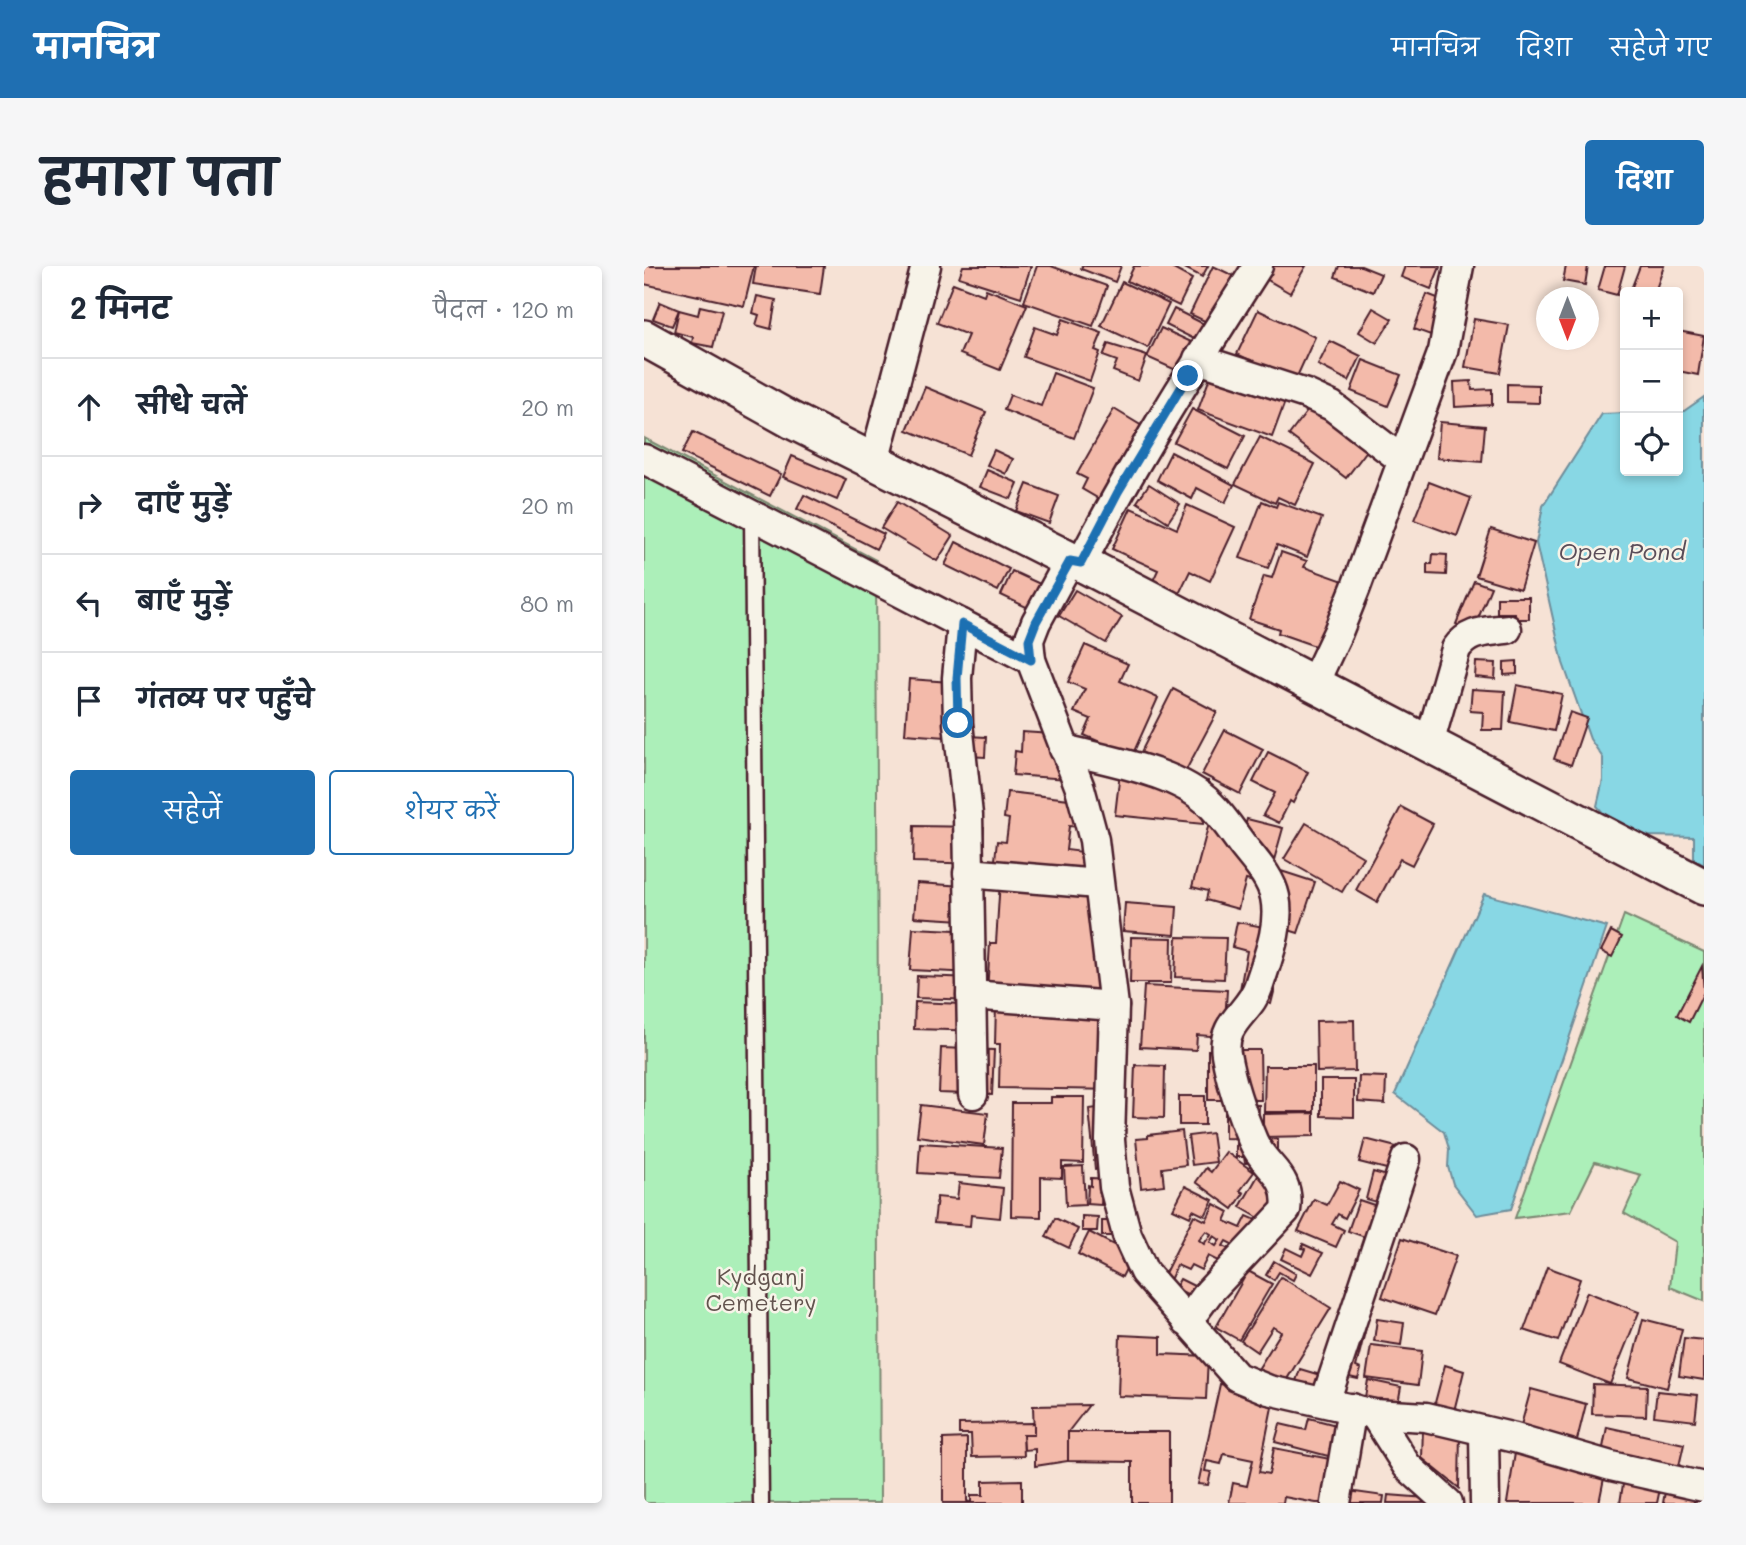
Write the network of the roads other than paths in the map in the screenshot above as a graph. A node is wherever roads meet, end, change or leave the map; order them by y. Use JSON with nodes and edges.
{"nodes":[{"id":1,"x":926,"y":266,"type":"edge"},
{"id":2,"x":1258,"y":266,"type":"edge"},
{"id":3,"x":1459,"y":266,"type":"edge"},
{"id":4,"x":644,"y":338,"type":"edge"},
{"id":5,"x":1198,"y":359,"type":"junction"},
{"id":6,"x":644,"y":459,"type":"edge"},
{"id":7,"x":1402,"y":460,"type":"junction"},
{"id":8,"x":874,"y":462,"type":"junction"},
{"id":9,"x":752,"y":515,"type":"junction"},
{"id":10,"x":1076,"y":562,"type":"junction"},
{"id":11,"x":962,"y":624,"type":"junction"},
{"id":12,"x":1507,"y":629,"type":"dead end"},
{"id":13,"x":1032,"y":641,"type":"junction"},
{"id":14,"x":1314,"y":683,"type":"junction"},
{"id":15,"x":1429,"y":744,"type":"junction"},
{"id":16,"x":1064,"y":749,"type":"junction"},
{"id":17,"x":968,"y":873,"type":"junction"},
{"id":18,"x":1098,"y":884,"type":"junction"},
{"id":19,"x":1704,"y":887,"type":"edge"},
{"id":20,"x":971,"y":995,"type":"junction"},
{"id":21,"x":1114,"y":1006,"type":"junction"},
{"id":22,"x":973,"y":1094,"type":"dead end"},
{"id":23,"x":1406,"y":1160,"type":"dead end"},
{"id":24,"x":1187,"y":1322,"type":"junction"},
{"id":25,"x":1350,"y":1408,"type":"junction"},
{"id":26,"x":1484,"y":1431,"type":"junction"},
{"id":27,"x":1704,"y":1487,"type":"edge"},
{"id":28,"x":761,"y":1503,"type":"edge"},
{"id":29,"x":1336,"y":1503,"type":"edge"},
{"id":30,"x":1448,"y":1503,"type":"edge"},
{"id":31,"x":1485,"y":1503,"type":"edge"}],
"edges":[{"from":1,"to":8,"type":"street"},
{"from":2,"to":5,"type":"street"},
{"from":3,"to":7,"type":"street"},
{"from":4,"to":8,"type":"street"},
{"from":5,"to":7,"type":"street"},
{"from":5,"to":10,"type":"street"},
{"from":6,"to":9,"type":"street"},
{"from":7,"to":14,"type":"street"},
{"from":8,"to":10,"type":"street"},
{"from":9,"to":11,"type":"street"},
{"from":9,"to":28,"type":"lane"},
{"from":10,"to":13,"type":"street"},
{"from":10,"to":14,"type":"street"},
{"from":11,"to":13,"type":"street"},
{"from":11,"to":17,"type":"street"},
{"from":12,"to":15,"type":"street"},
{"from":13,"to":16,"type":"street"},
{"from":14,"to":15,"type":"street"},
{"from":15,"to":19,"type":"street"},
{"from":16,"to":18,"type":"street"},
{"from":16,"to":24,"type":"street"},
{"from":17,"to":18,"type":"street"},
{"from":17,"to":20,"type":"street"},
{"from":18,"to":21,"type":"street"},
{"from":20,"to":21,"type":"street"},
{"from":20,"to":22,"type":"street"},
{"from":21,"to":24,"type":"street"},
{"from":23,"to":25,"type":"street"},
{"from":24,"to":25,"type":"street"},
{"from":25,"to":26,"type":"street"},
{"from":25,"to":29,"type":"street"},
{"from":25,"to":30,"type":"street"},
{"from":26,"to":27,"type":"street"},
{"from":26,"to":31,"type":"street"}]}
